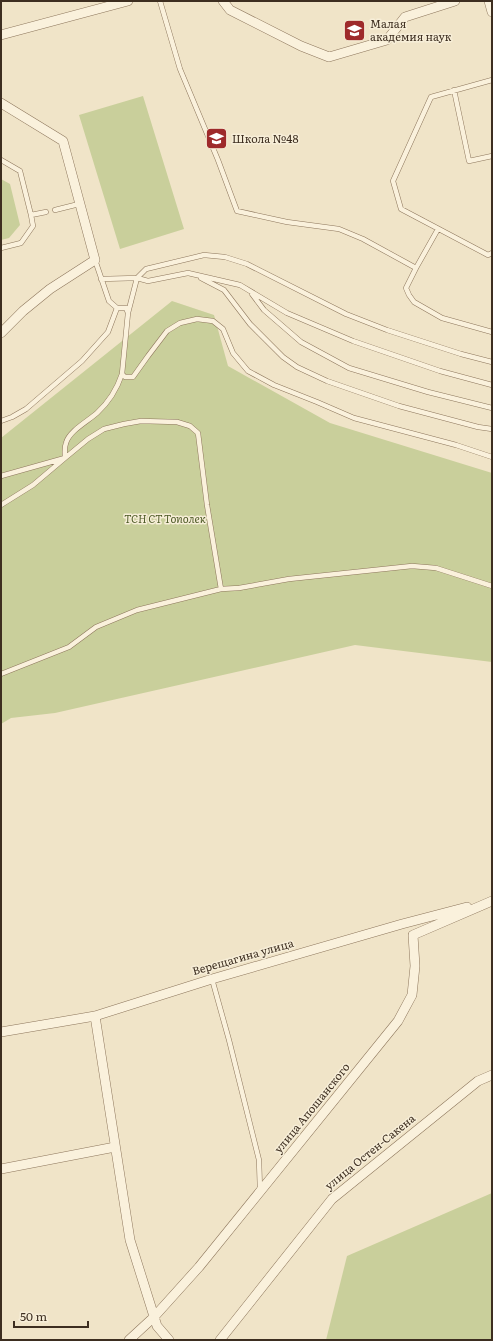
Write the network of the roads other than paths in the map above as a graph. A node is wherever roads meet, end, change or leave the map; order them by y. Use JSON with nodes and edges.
{"nodes":[{"id":1,"x":128,"y":1,"type":"edge"},
{"id":2,"x":160,"y":1,"type":"edge"},
{"id":3,"x":223,"y":1,"type":"edge"},
{"id":4,"x":455,"y":1,"type":"edge"},
{"id":5,"x":489,"y":1,"type":"edge"},
{"id":6,"x":492,"y":12,"type":"edge"},
{"id":7,"x":1,"y":35,"type":"edge"},
{"id":8,"x":492,"y":80,"type":"edge"},
{"id":9,"x":454,"y":90,"type":"junction"},
{"id":10,"x":1,"y":103,"type":"edge"},
{"id":11,"x":492,"y":156,"type":"edge"},
{"id":12,"x":1,"y":160,"type":"edge"},
{"id":13,"x":79,"y":204,"type":"junction"},
{"id":14,"x":55,"y":210,"type":"dead end"},
{"id":15,"x":46,"y":212,"type":"dead end"},
{"id":16,"x":31,"y":215,"type":"junction"},
{"id":17,"x":438,"y":229,"type":"junction"},
{"id":18,"x":1,"y":248,"type":"edge"},
{"id":19,"x":492,"y":253,"type":"edge"},
{"id":20,"x":95,"y":260,"type":"junction"},
{"id":21,"x":416,"y":268,"type":"junction"},
{"id":22,"x":194,"y":274,"type":"junction"},
{"id":23,"x":137,"y":278,"type":"junction"},
{"id":24,"x":101,"y":279,"type":"junction"},
{"id":25,"x":251,"y":292,"type":"junction"},
{"id":26,"x":117,"y":308,"type":"junction"},
{"id":27,"x":128,"y":313,"type":"junction"},
{"id":28,"x":492,"y":332,"type":"edge"},
{"id":29,"x":1,"y":333,"type":"edge"},
{"id":30,"x":492,"y":362,"type":"edge"},
{"id":31,"x":122,"y":374,"type":"junction"},
{"id":32,"x":492,"y":385,"type":"edge"},
{"id":33,"x":492,"y":408,"type":"edge"},
{"id":34,"x":1,"y":421,"type":"edge"},
{"id":35,"x":492,"y":430,"type":"edge"},
{"id":36,"x":65,"y":458,"type":"junction"},
{"id":37,"x":492,"y":458,"type":"edge"},
{"id":38,"x":1,"y":476,"type":"edge"},
{"id":39,"x":1,"y":505,"type":"edge"},
{"id":40,"x":492,"y":586,"type":"edge"},
{"id":41,"x":221,"y":589,"type":"junction"},
{"id":42,"x":1,"y":674,"type":"edge"},
{"id":43,"x":492,"y":901,"type":"edge"},
{"id":44,"x":212,"y":979,"type":"junction"},
{"id":45,"x":95,"y":1016,"type":"junction"},
{"id":46,"x":1,"y":1032,"type":"edge"},
{"id":47,"x":492,"y":1076,"type":"edge"},
{"id":48,"x":115,"y":1147,"type":"junction"},
{"id":49,"x":1,"y":1169,"type":"edge"},
{"id":50,"x":260,"y":1192,"type":"junction"},
{"id":51,"x":154,"y":1317,"type":"junction"},
{"id":52,"x":129,"y":1340,"type":"edge"},
{"id":53,"x":168,"y":1340,"type":"edge"},
{"id":54,"x":220,"y":1340,"type":"edge"}],
"edges":[{"from":1,"to":7,"type":"street"},
{"from":2,"to":21,"type":"lane"},
{"from":3,"to":4,"type":"street"},
{"from":5,"to":6,"type":"street"},
{"from":8,"to":9,"type":"lane"},
{"from":9,"to":11,"type":"lane"},
{"from":9,"to":17,"type":"lane"},
{"from":10,"to":13,"type":"street"},
{"from":12,"to":16,"type":"lane"},
{"from":13,"to":14,"type":"lane"},
{"from":13,"to":20,"type":"street"},
{"from":15,"to":16,"type":"lane"},
{"from":16,"to":18,"type":"lane"},
{"from":17,"to":19,"type":"lane"},
{"from":17,"to":21,"type":"lane"},
{"from":20,"to":24,"type":"lane"},
{"from":20,"to":29,"type":"street"},
{"from":21,"to":28,"type":"lane"},
{"from":22,"to":23,"type":"lane"},
{"from":22,"to":25,"type":"lane"},
{"from":22,"to":35,"type":"lane"},
{"from":23,"to":24,"type":"lane"},
{"from":23,"to":27,"type":"lane"},
{"from":23,"to":30,"type":"lane"},
{"from":24,"to":26,"type":"lane"},
{"from":25,"to":32,"type":"lane"},
{"from":25,"to":33,"type":"lane"},
{"from":26,"to":27,"type":"lane"},
{"from":26,"to":34,"type":"lane"},
{"from":27,"to":31,"type":"lane"},
{"from":31,"to":36,"type":"lane"},
{"from":31,"to":37,"type":"lane"},
{"from":36,"to":38,"type":"lane"},
{"from":36,"to":39,"type":"lane"},
{"from":36,"to":41,"type":"lane"},
{"from":40,"to":41,"type":"lane"},
{"from":41,"to":42,"type":"lane"},
{"from":43,"to":44,"type":"street","name":"Верещагина улица"},
{"from":43,"to":50,"type":"street","name":"улица Апошанского"},
{"from":44,"to":45,"type":"street","name":"Верещагина улица"},
{"from":44,"to":50,"type":"lane"},
{"from":45,"to":46,"type":"street","name":"Верещагина улица"},
{"from":45,"to":48,"type":"street"},
{"from":47,"to":54,"type":"street","name":"улица Остен-Сакена"},
{"from":48,"to":49,"type":"street"},
{"from":48,"to":51,"type":"street"},
{"from":50,"to":51,"type":"street","name":"улица Апошанского"},
{"from":51,"to":52,"type":"street","name":"улица Апошанского"},
{"from":51,"to":53,"type":"street"}]}
